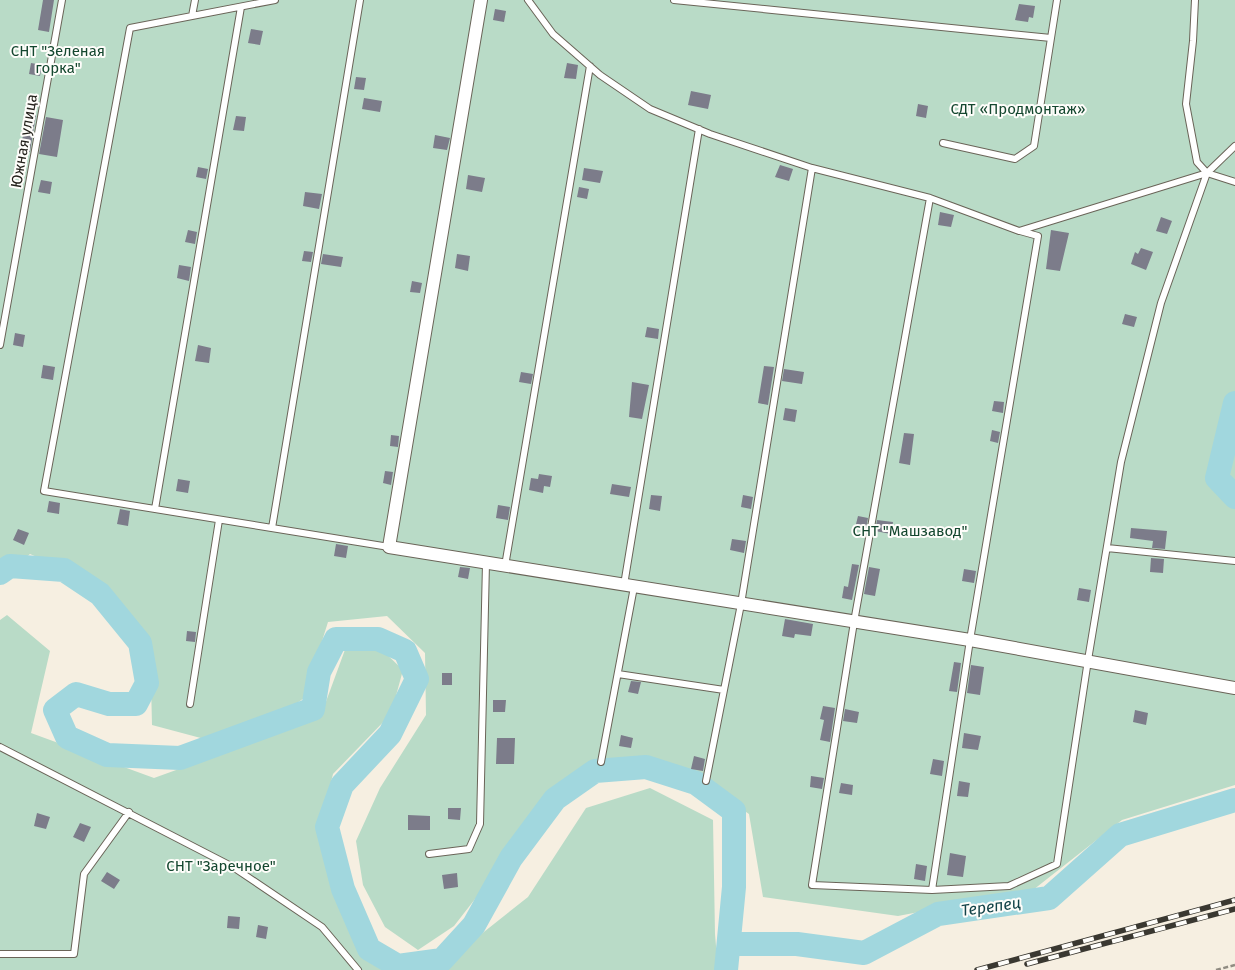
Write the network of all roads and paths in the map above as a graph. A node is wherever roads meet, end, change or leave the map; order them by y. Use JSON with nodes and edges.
{"nodes":[{"id":1,"x":62,"y":0,"type":"edge"},
{"id":2,"x":195,"y":0,"type":"edge"},
{"id":3,"x":275,"y":0,"type":"edge"},
{"id":4,"x":360,"y":0,"type":"edge"},
{"id":5,"x":481,"y":0,"type":"edge"},
{"id":6,"x":528,"y":0,"type":"edge"},
{"id":7,"x":674,"y":0,"type":"edge"},
{"id":8,"x":1057,"y":0,"type":"edge"},
{"id":9,"x":1195,"y":0,"type":"edge"},
{"id":10,"x":241,"y":7,"type":"junction"},
{"id":11,"x":192,"y":16,"type":"junction"},
{"id":12,"x":1051,"y":38,"type":"junction"},
{"id":13,"x":590,"y":66,"type":"junction"},
{"id":14,"x":699,"y":129,"type":"junction"},
{"id":15,"x":943,"y":143,"type":"dead end"},
{"id":16,"x":1235,"y":146,"type":"edge"},
{"id":17,"x":812,"y":168,"type":"junction"},
{"id":18,"x":1207,"y":173,"type":"junction"},
{"id":19,"x":1235,"y":182,"type":"edge"},
{"id":20,"x":930,"y":198,"type":"junction"},
{"id":21,"x":1019,"y":231,"type":"junction"},
{"id":22,"x":0,"y":346,"type":"edge"},
{"id":23,"x":155,"y":509,"type":"junction"},
{"id":24,"x":219,"y":520,"type":"junction"},
{"id":25,"x":272,"y":528,"type":"junction"},
{"id":26,"x":389,"y":547,"type":"junction"},
{"id":27,"x":1107,"y":548,"type":"junction"},
{"id":28,"x":1235,"y":561,"type":"edge"},
{"id":29,"x":486,"y":563,"type":"junction"},
{"id":30,"x":505,"y":566,"type":"junction"},
{"id":31,"x":629,"y":586,"type":"junction"},
{"id":32,"x":741,"y":604,"type":"junction"},
{"id":33,"x":854,"y":622,"type":"junction"},
{"id":34,"x":970,"y":640,"type":"junction"},
{"id":35,"x":1088,"y":660,"type":"junction"},
{"id":36,"x":618,"y":674,"type":"junction"},
{"id":37,"x":1235,"y":688,"type":"edge"},
{"id":38,"x":724,"y":690,"type":"junction"},
{"id":39,"x":190,"y":704,"type":"dead end"},
{"id":40,"x":0,"y":747,"type":"edge"},
{"id":41,"x":601,"y":762,"type":"dead end"},
{"id":42,"x":706,"y":781,"type":"dead end"},
{"id":43,"x":129,"y":812,"type":"junction"},
{"id":44,"x":429,"y":854,"type":"dead end"},
{"id":45,"x":932,"y":890,"type":"junction"},
{"id":46,"x":0,"y":954,"type":"edge"},
{"id":47,"x":1235,"y":964,"type":"edge"},
{"id":48,"x":358,"y":970,"type":"edge"},
{"id":49,"x":1216,"y":970,"type":"edge"}],
"edges":[{"from":1,"to":22,"type":"lane","name":"Южная улица"},
{"from":2,"to":11,"type":"lane"},
{"from":3,"to":10,"type":"lane"},
{"from":4,"to":25,"type":"lane"},
{"from":5,"to":26,"type":"street"},
{"from":6,"to":13,"type":"lane"},
{"from":7,"to":12,"type":"lane"},
{"from":8,"to":12,"type":"lane"},
{"from":9,"to":18,"type":"lane"},
{"from":10,"to":11,"type":"lane"},
{"from":10,"to":23,"type":"lane"},
{"from":11,"to":23,"type":"lane"},
{"from":12,"to":15,"type":"lane"},
{"from":13,"to":14,"type":"lane"},
{"from":13,"to":30,"type":"lane"},
{"from":14,"to":17,"type":"lane"},
{"from":14,"to":31,"type":"lane"},
{"from":16,"to":18,"type":"lane"},
{"from":17,"to":20,"type":"lane"},
{"from":17,"to":32,"type":"lane"},
{"from":18,"to":19,"type":"lane"},
{"from":18,"to":21,"type":"lane"},
{"from":18,"to":27,"type":"lane"},
{"from":20,"to":21,"type":"lane"},
{"from":20,"to":33,"type":"lane"},
{"from":21,"to":34,"type":"lane"},
{"from":23,"to":24,"type":"lane"},
{"from":24,"to":25,"type":"lane"},
{"from":24,"to":39,"type":"lane"},
{"from":25,"to":26,"type":"lane"},
{"from":26,"to":29,"type":"street"},
{"from":27,"to":28,"type":"lane"},
{"from":27,"to":35,"type":"lane"},
{"from":29,"to":30,"type":"street"},
{"from":29,"to":44,"type":"lane"},
{"from":30,"to":31,"type":"street"},
{"from":31,"to":32,"type":"street"},
{"from":31,"to":36,"type":"lane"},
{"from":32,"to":33,"type":"street"},
{"from":32,"to":38,"type":"lane"},
{"from":33,"to":34,"type":"street"},
{"from":33,"to":45,"type":"lane"},
{"from":34,"to":35,"type":"street"},
{"from":34,"to":45,"type":"lane"},
{"from":35,"to":37,"type":"street"},
{"from":35,"to":45,"type":"lane"},
{"from":36,"to":38,"type":"lane"},
{"from":36,"to":41,"type":"lane"},
{"from":38,"to":42,"type":"lane"},
{"from":40,"to":43,"type":"lane"},
{"from":43,"to":46,"type":"lane"},
{"from":43,"to":48,"type":"lane"},
{"from":47,"to":49,"type":"path"}]}
